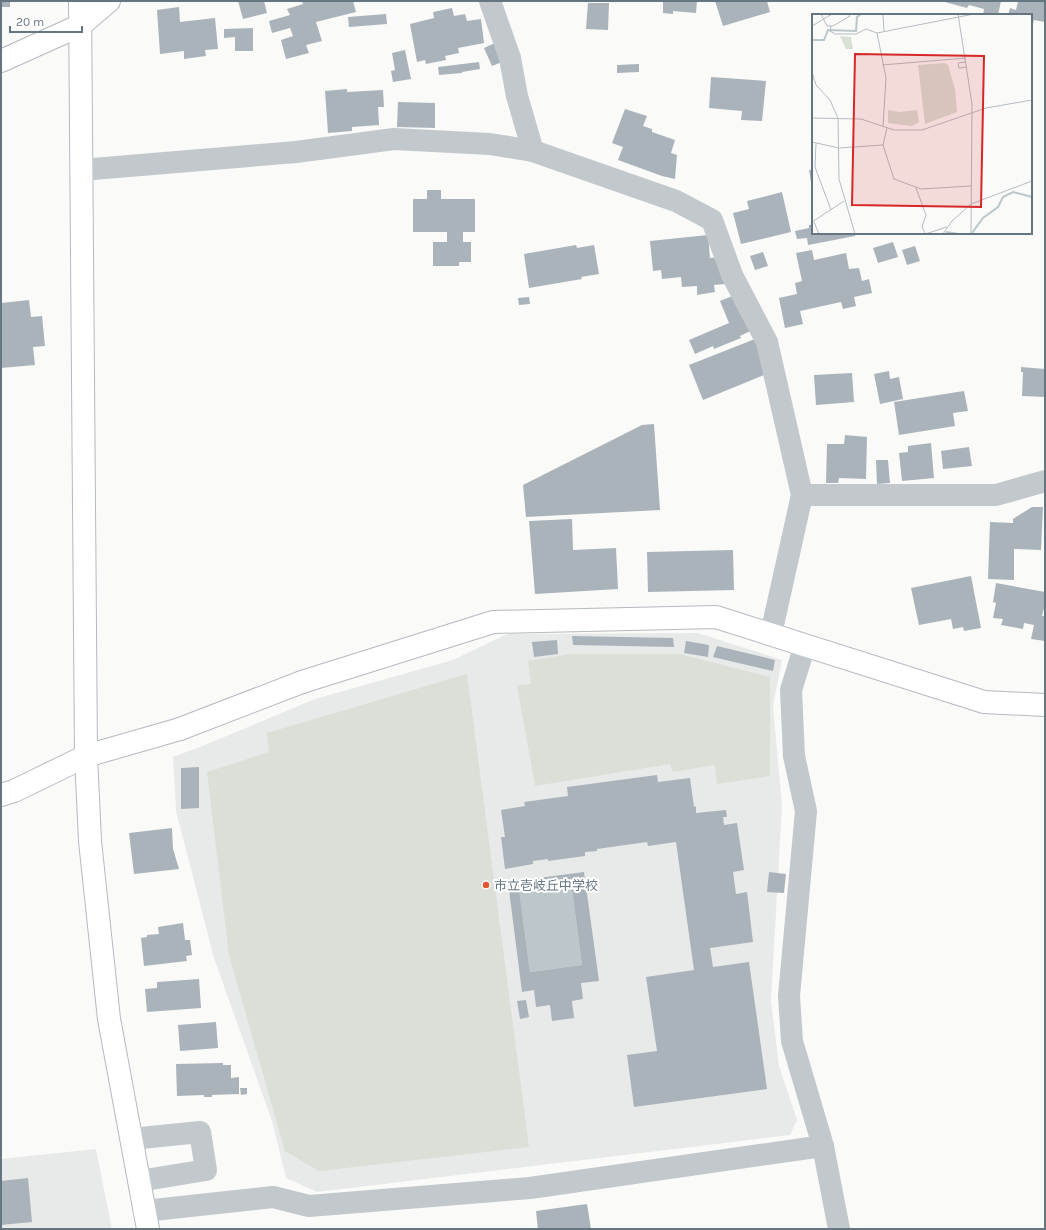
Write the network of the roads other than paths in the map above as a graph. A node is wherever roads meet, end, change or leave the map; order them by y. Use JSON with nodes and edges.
{"nodes":[{"id":1,"x":80,"y":1,"type":"edge"},
{"id":2,"x":109,"y":1,"type":"edge"},
{"id":3,"x":490,"y":1,"type":"edge"},
{"id":4,"x":81,"y":25,"type":"junction"},
{"id":5,"x":1,"y":61,"type":"edge"},
{"id":6,"x":533,"y":151,"type":"junction"},
{"id":7,"x":81,"y":170,"type":"junction"},
{"id":8,"x":1045,"y":481,"type":"edge"},
{"id":9,"x":802,"y":495,"type":"junction"},
{"id":10,"x":771,"y":634,"type":"junction"},
{"id":11,"x":805,"y":645,"type":"junction"},
{"id":12,"x":1045,"y":705,"type":"edge"},
{"id":13,"x":86,"y":756,"type":"junction"},
{"id":14,"x":1,"y":795,"type":"edge"},
{"id":15,"x":131,"y":1139,"type":"junction"},
{"id":16,"x":823,"y":1146,"type":"junction"},
{"id":17,"x":139,"y":1181,"type":"junction"},
{"id":18,"x":146,"y":1220,"type":"edge"},
{"id":19,"x":839,"y":1229,"type":"edge"}],
"edges":[{"from":1,"to":4,"type":"street"},
{"from":2,"to":4,"type":"street"},
{"from":3,"to":6,"type":"street"},
{"from":4,"to":5,"type":"street"},
{"from":4,"to":7,"type":"street"},
{"from":6,"to":7,"type":"street"},
{"from":6,"to":9,"type":"street"},
{"from":7,"to":13,"type":"street"},
{"from":8,"to":9,"type":"street"},
{"from":9,"to":10,"type":"street"},
{"from":10,"to":11,"type":"street"},
{"from":10,"to":13,"type":"street"},
{"from":11,"to":12,"type":"street"},
{"from":11,"to":16,"type":"street"},
{"from":13,"to":14,"type":"street"},
{"from":13,"to":15,"type":"street"},
{"from":15,"to":17,"type":"street"},
{"from":15,"to":17,"type":"street"},
{"from":16,"to":18,"type":"street"},
{"from":16,"to":19,"type":"street"},
{"from":17,"to":18,"type":"street"}]}
